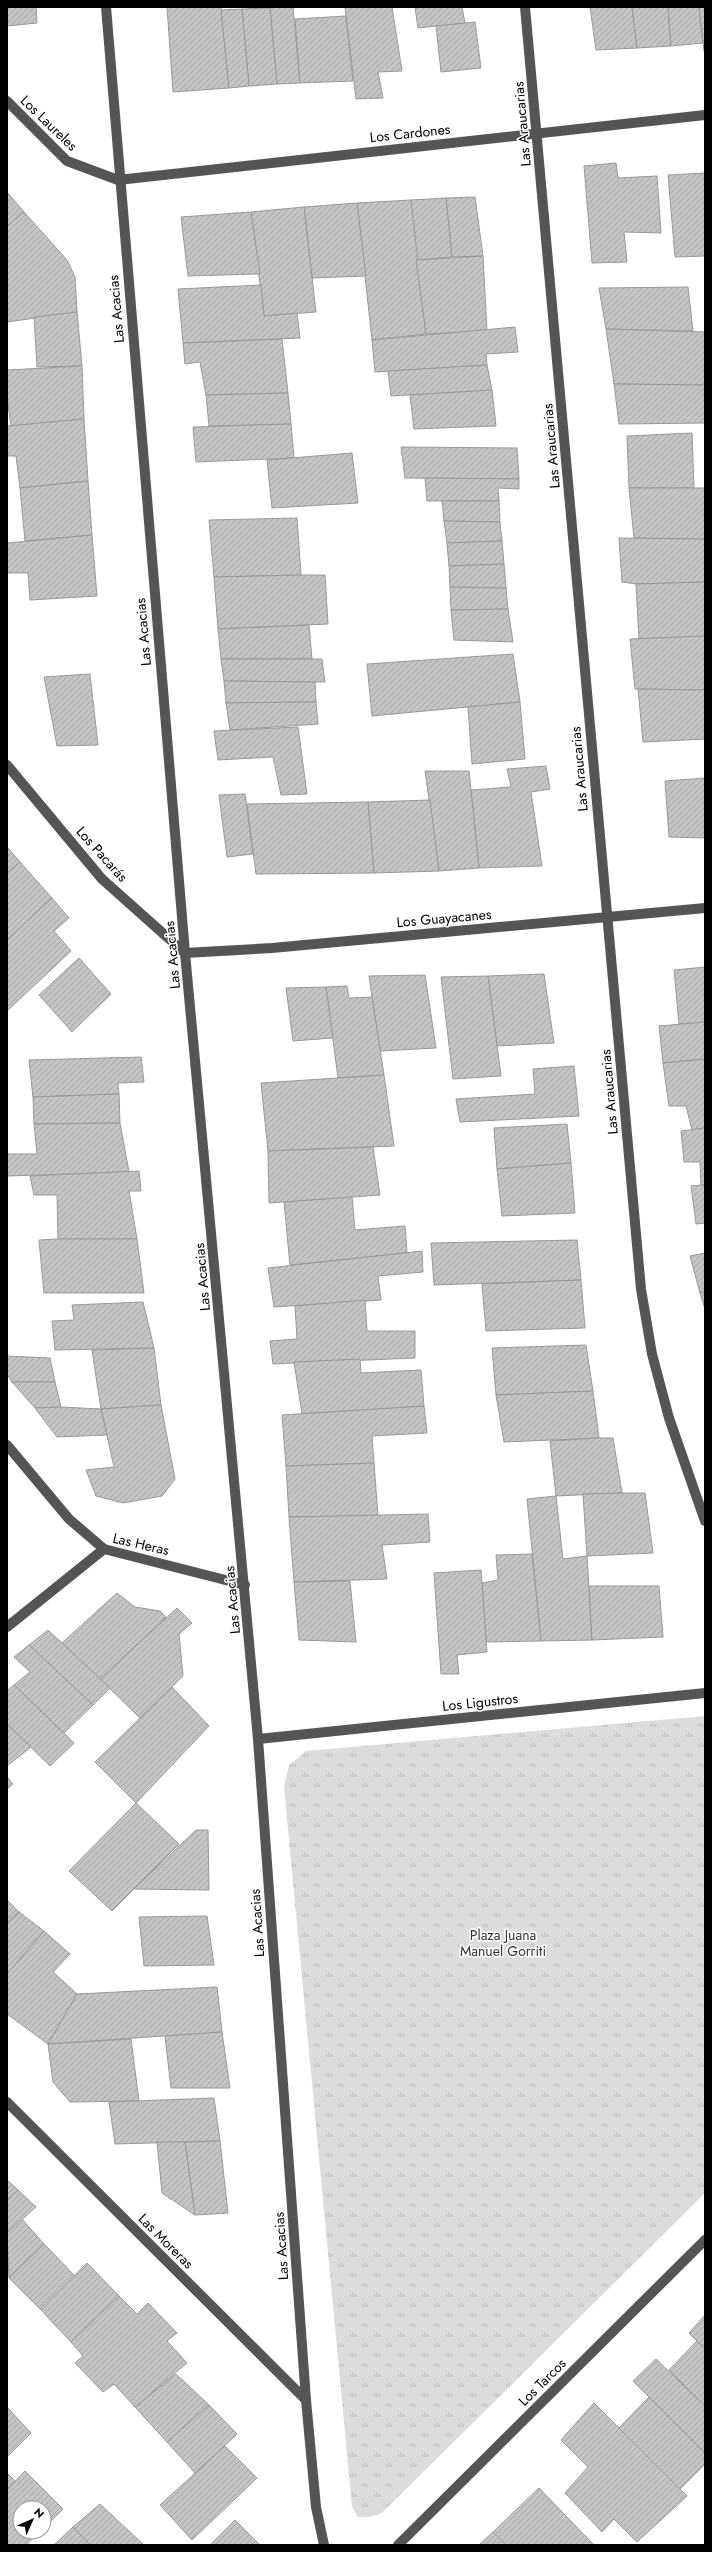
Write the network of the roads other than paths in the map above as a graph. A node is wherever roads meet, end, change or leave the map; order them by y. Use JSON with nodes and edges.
{"nodes":[{"id":1,"x":106,"y":7,"type":"edge"},
{"id":2,"x":526,"y":7,"type":"edge"},
{"id":3,"x":7,"y":101,"type":"edge"},
{"id":4,"x":705,"y":115,"type":"edge"},
{"id":5,"x":537,"y":132,"type":"junction"},
{"id":6,"x":118,"y":180,"type":"junction"},
{"id":7,"x":7,"y":766,"type":"edge"},
{"id":8,"x":705,"y":908,"type":"edge"},
{"id":9,"x":606,"y":917,"type":"junction"},
{"id":10,"x":185,"y":952,"type":"junction"},
{"id":11,"x":7,"y":1446,"type":"edge"},
{"id":12,"x":705,"y":1521,"type":"edge"},
{"id":13,"x":104,"y":1549,"type":"junction"},
{"id":14,"x":245,"y":1584,"type":"junction"},
{"id":15,"x":7,"y":1627,"type":"edge"},
{"id":16,"x":705,"y":1693,"type":"edge"},
{"id":17,"x":258,"y":1739,"type":"junction"},
{"id":18,"x":7,"y":2102,"type":"edge"},
{"id":19,"x":705,"y":2240,"type":"edge"},
{"id":20,"x":306,"y":2400,"type":"junction"},
{"id":21,"x":324,"y":2545,"type":"edge"},
{"id":22,"x":398,"y":2545,"type":"edge"}],
"edges":[{"from":1,"to":6,"type":"street","name":"Las Acacias"},
{"from":2,"to":5,"type":"street","name":"Las Araucarias"},
{"from":3,"to":6,"type":"street","name":"Los Laureles"},
{"from":4,"to":5,"type":"street","name":"Los Cardones"},
{"from":5,"to":6,"type":"street","name":"Los Cardones"},
{"from":5,"to":9,"type":"street","name":"Las Araucarias"},
{"from":6,"to":10,"type":"street","name":"Las Acacias"},
{"from":7,"to":10,"type":"street","name":"Los Pacarás"},
{"from":8,"to":9,"type":"street","name":"Los Guayacanes"},
{"from":9,"to":10,"type":"street","name":"Los Guayacanes"},
{"from":9,"to":12,"type":"street","name":"Las Araucarias"},
{"from":10,"to":14,"type":"street","name":"Las Acacias"},
{"from":11,"to":13,"type":"street"},
{"from":13,"to":14,"type":"street","name":"Las Heras"},
{"from":13,"to":15,"type":"street","name":"Las Heras"},
{"from":14,"to":17,"type":"street","name":"Las Acacias"},
{"from":16,"to":17,"type":"street","name":"Los Ligustros"},
{"from":17,"to":20,"type":"street","name":"Las Acacias"},
{"from":18,"to":20,"type":"street","name":"Las Moreras"},
{"from":19,"to":22,"type":"street","name":"Los Tarcos"},
{"from":20,"to":21,"type":"street","name":"Las Acacias"}]}
